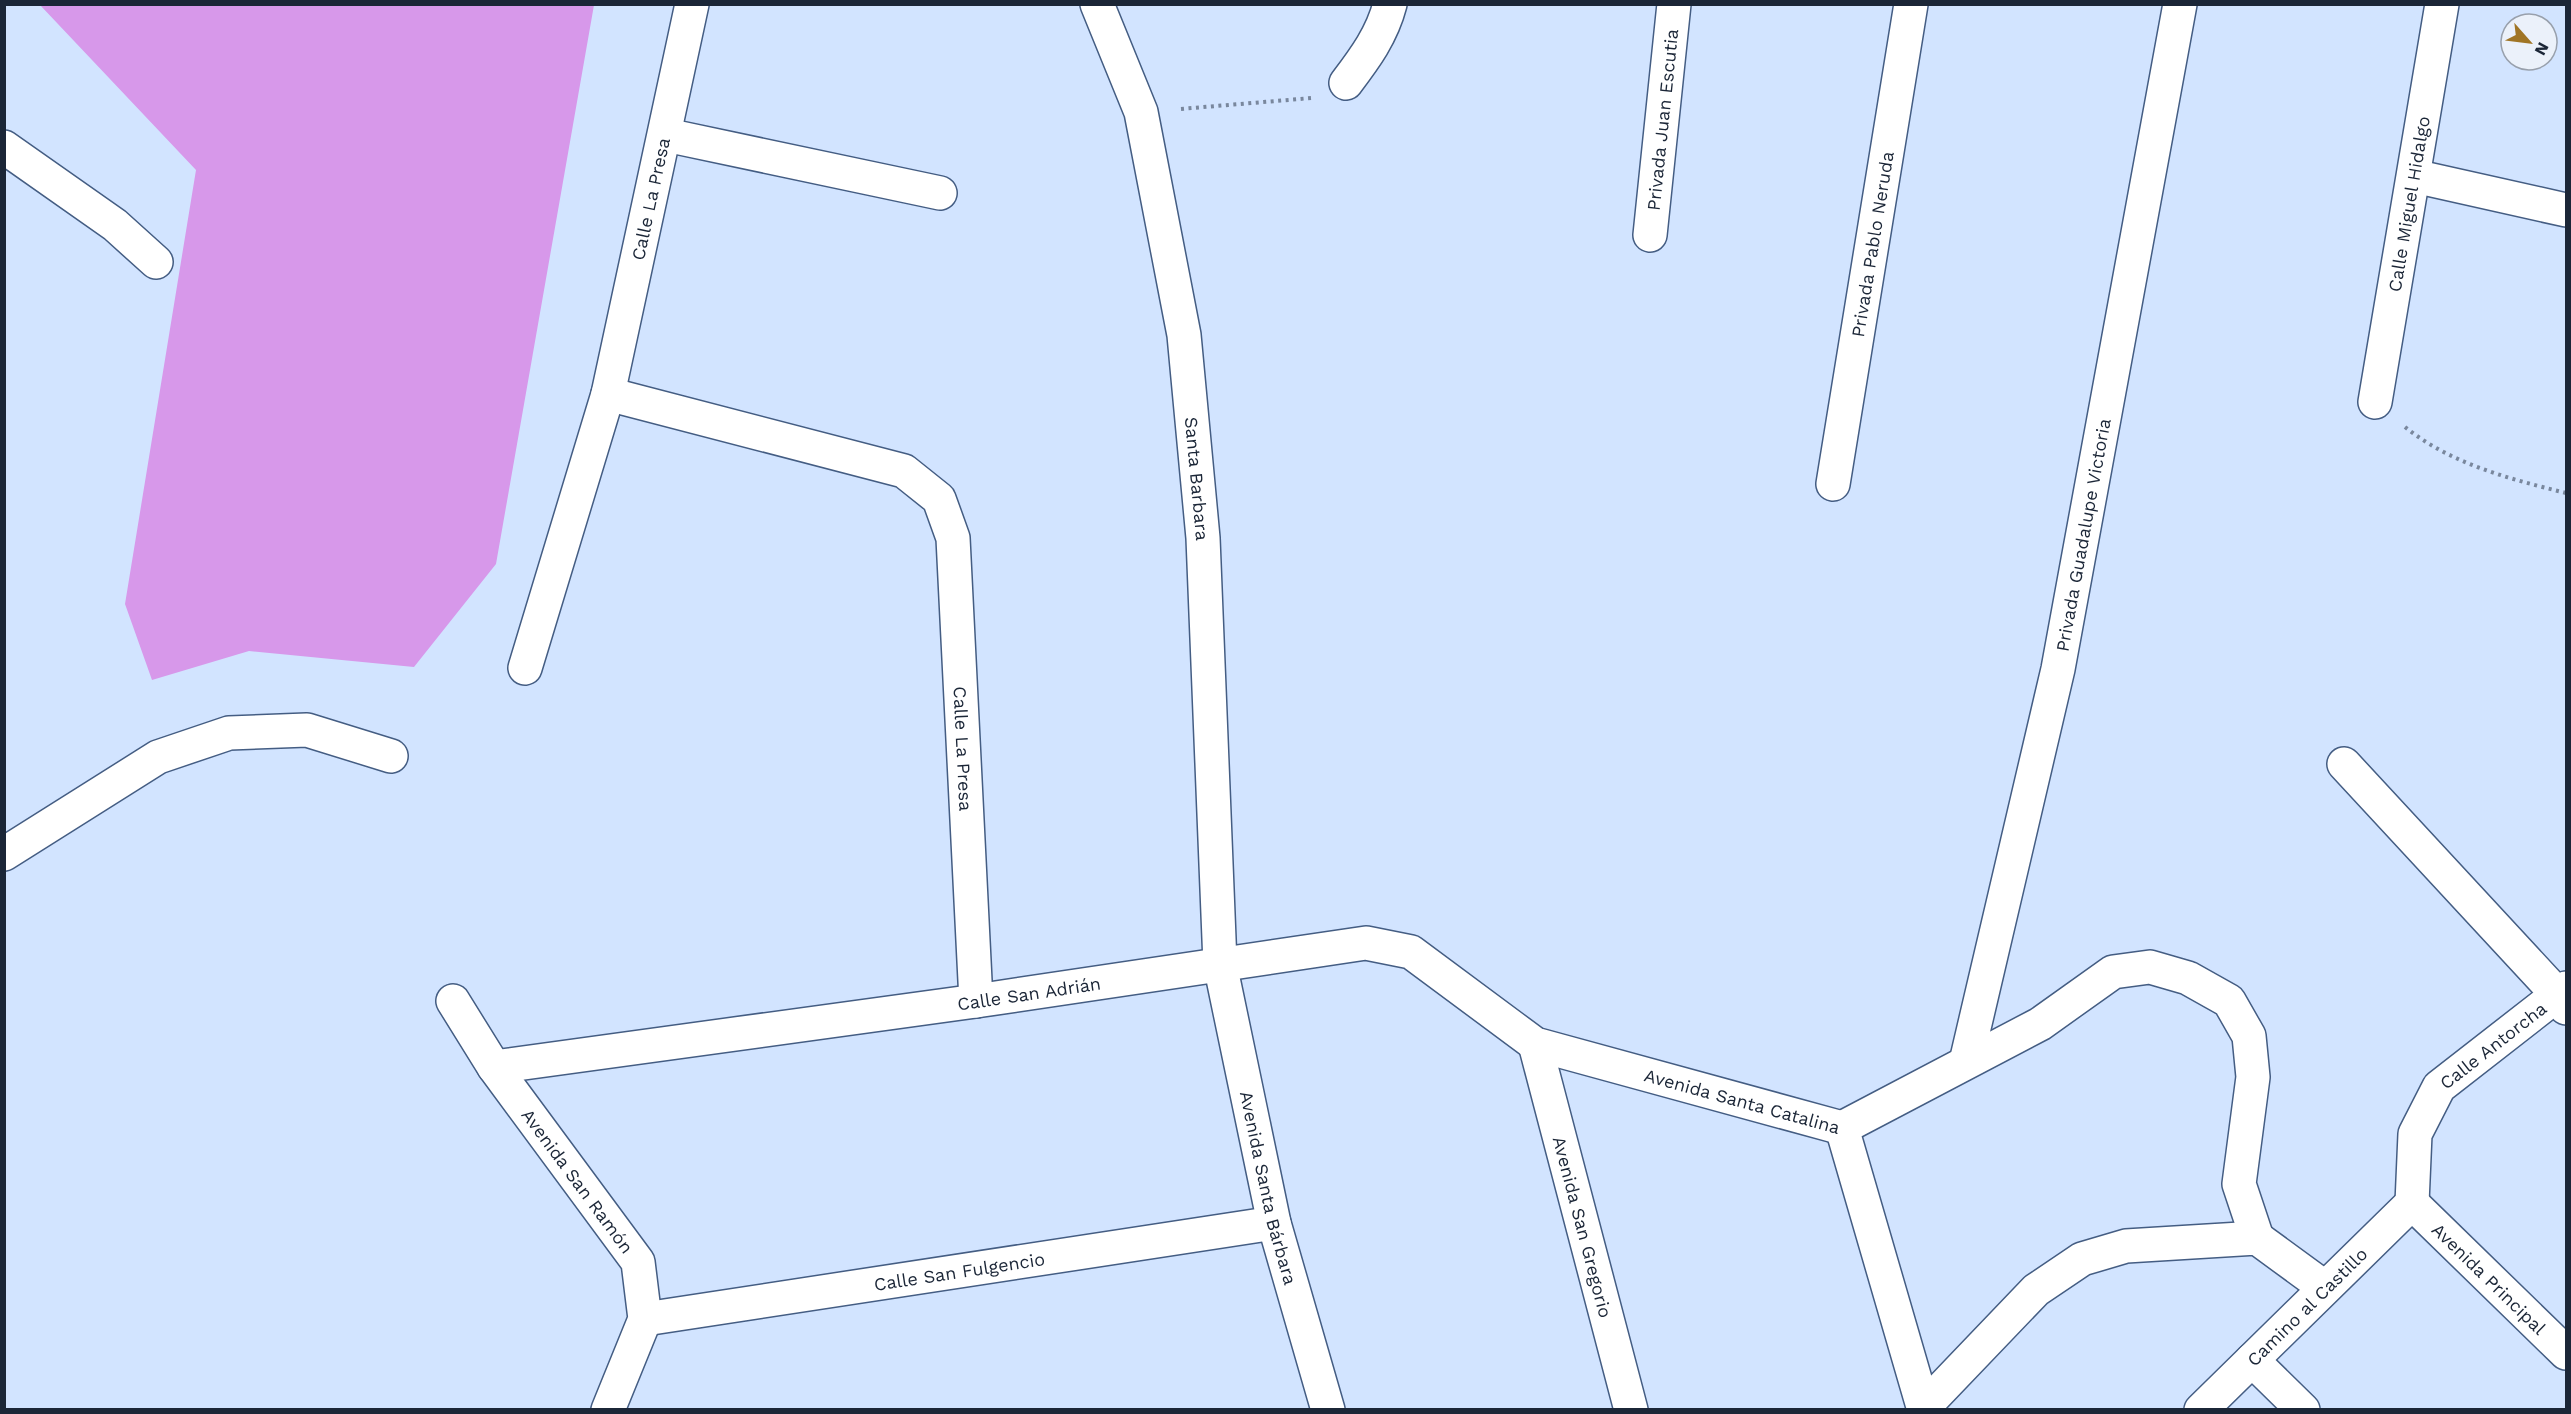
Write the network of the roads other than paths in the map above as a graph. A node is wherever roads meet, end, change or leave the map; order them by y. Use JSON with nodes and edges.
{"nodes":[{"id":1,"x":692,"y":4,"type":"edge"},
{"id":2,"x":1097,"y":4,"type":"edge"},
{"id":3,"x":1390,"y":4,"type":"edge"},
{"id":4,"x":1674,"y":4,"type":"edge"},
{"id":5,"x":1911,"y":4,"type":"edge"},
{"id":6,"x":2180,"y":4,"type":"edge"},
{"id":7,"x":2442,"y":4,"type":"edge"},
{"id":8,"x":1346,"y":83,"type":"road end"},
{"id":9,"x":666,"y":135,"type":"junction"},
{"id":10,"x":4,"y":147,"type":"edge"},
{"id":11,"x":2414,"y":176,"type":"junction"},
{"id":12,"x":940,"y":193,"type":"dead end"},
{"id":13,"x":2566,"y":210,"type":"edge"},
{"id":14,"x":1650,"y":234,"type":"dead end"},
{"id":15,"x":156,"y":262,"type":"dead end"},
{"id":16,"x":608,"y":394,"type":"junction"},
{"id":17,"x":2375,"y":402,"type":"road end"},
{"id":18,"x":1833,"y":484,"type":"dead end"},
{"id":19,"x":525,"y":668,"type":"dead end"},
{"id":20,"x":391,"y":756,"type":"dead end"},
{"id":21,"x":2344,"y":764,"type":"dead end"},
{"id":22,"x":4,"y":854,"type":"edge"},
{"id":23,"x":1220,"y":964,"type":"junction"},
{"id":24,"x":2563,"y":997,"type":"edge"},
{"id":25,"x":453,"y":1001,"type":"dead end"},
{"id":26,"x":976,"y":1001,"type":"junction"},
{"id":27,"x":1535,"y":1044,"type":"junction"},
{"id":28,"x":1965,"y":1062,"type":"junction"},
{"id":29,"x":494,"y":1066,"type":"junction"},
{"id":30,"x":1842,"y":1128,"type":"junction"},
{"id":31,"x":2412,"y":1203,"type":"junction"},
{"id":32,"x":1274,"y":1223,"type":"junction"},
{"id":33,"x":2257,"y":1238,"type":"junction"},
{"id":34,"x":2324,"y":1287,"type":"junction"},
{"id":35,"x":645,"y":1319,"type":"junction"},
{"id":36,"x":2566,"y":1353,"type":"edge"},
{"id":37,"x":2252,"y":1360,"type":"junction"},
{"id":38,"x":1924,"y":1408,"type":"edge"},
{"id":39,"x":608,"y":1410,"type":"edge"},
{"id":40,"x":1328,"y":1410,"type":"edge"},
{"id":41,"x":1631,"y":1410,"type":"edge"},
{"id":42,"x":2201,"y":1410,"type":"edge"},
{"id":43,"x":2303,"y":1410,"type":"edge"}],
"edges":[{"from":1,"to":9,"type":"street","name":"Calle La Presa"},
{"from":2,"to":23,"type":"street","name":"Santa Barbara"},
{"from":3,"to":8,"type":"street"},
{"from":4,"to":14,"type":"street","name":"Privada Juan Escutia"},
{"from":5,"to":18,"type":"street","name":"Privada Pablo Neruda"},
{"from":6,"to":28,"type":"street","name":"Privada Guadalupe Victoria"},
{"from":7,"to":11,"type":"street","name":"Calle Miguel Hidalgo"},
{"from":9,"to":12,"type":"street"},
{"from":9,"to":16,"type":"street","name":"Calle La Presa"},
{"from":10,"to":15,"type":"street"},
{"from":11,"to":13,"type":"street"},
{"from":11,"to":17,"type":"street","name":"Calle Miguel Hidalgo"},
{"from":16,"to":19,"type":"street","name":"Calle La Presa"},
{"from":16,"to":26,"type":"street","name":"Calle La Presa"},
{"from":20,"to":22,"type":"street"},
{"from":21,"to":24,"type":"street"},
{"from":23,"to":26,"type":"street","name":"Calle San Adrián"},
{"from":23,"to":27,"type":"street","name":"Calle San Adrián"},
{"from":23,"to":32,"type":"street","name":"Avenida Santa Bárbara"},
{"from":24,"to":31,"type":"street","name":"Calle Antorcha"},
{"from":25,"to":29,"type":"street","name":"Avenida San Ramón"},
{"from":26,"to":29,"type":"street","name":"Calle San Adrián"},
{"from":27,"to":30,"type":"street","name":"Avenida Santa Catalina"},
{"from":27,"to":41,"type":"street","name":"Avenida San Gregorio"},
{"from":28,"to":30,"type":"street"},
{"from":28,"to":33,"type":"street"},
{"from":29,"to":35,"type":"street","name":"Avenida San Ramón"},
{"from":30,"to":38,"type":"street","name":"Avenida Santa Catalina"},
{"from":31,"to":34,"type":"street","name":"Camino al Castillo"},
{"from":31,"to":36,"type":"street","name":"Avenida Principal"},
{"from":32,"to":35,"type":"street","name":"Calle San Fulgencio"},
{"from":32,"to":40,"type":"street","name":"Avenida Santa Bárbara"},
{"from":33,"to":34,"type":"street"},
{"from":33,"to":38,"type":"street"},
{"from":34,"to":37,"type":"street","name":"Camino al Castillo"},
{"from":35,"to":39,"type":"street","name":"Avenida San Ramón"},
{"from":37,"to":42,"type":"street","name":"Camino al Castillo"},
{"from":37,"to":43,"type":"street"}]}
